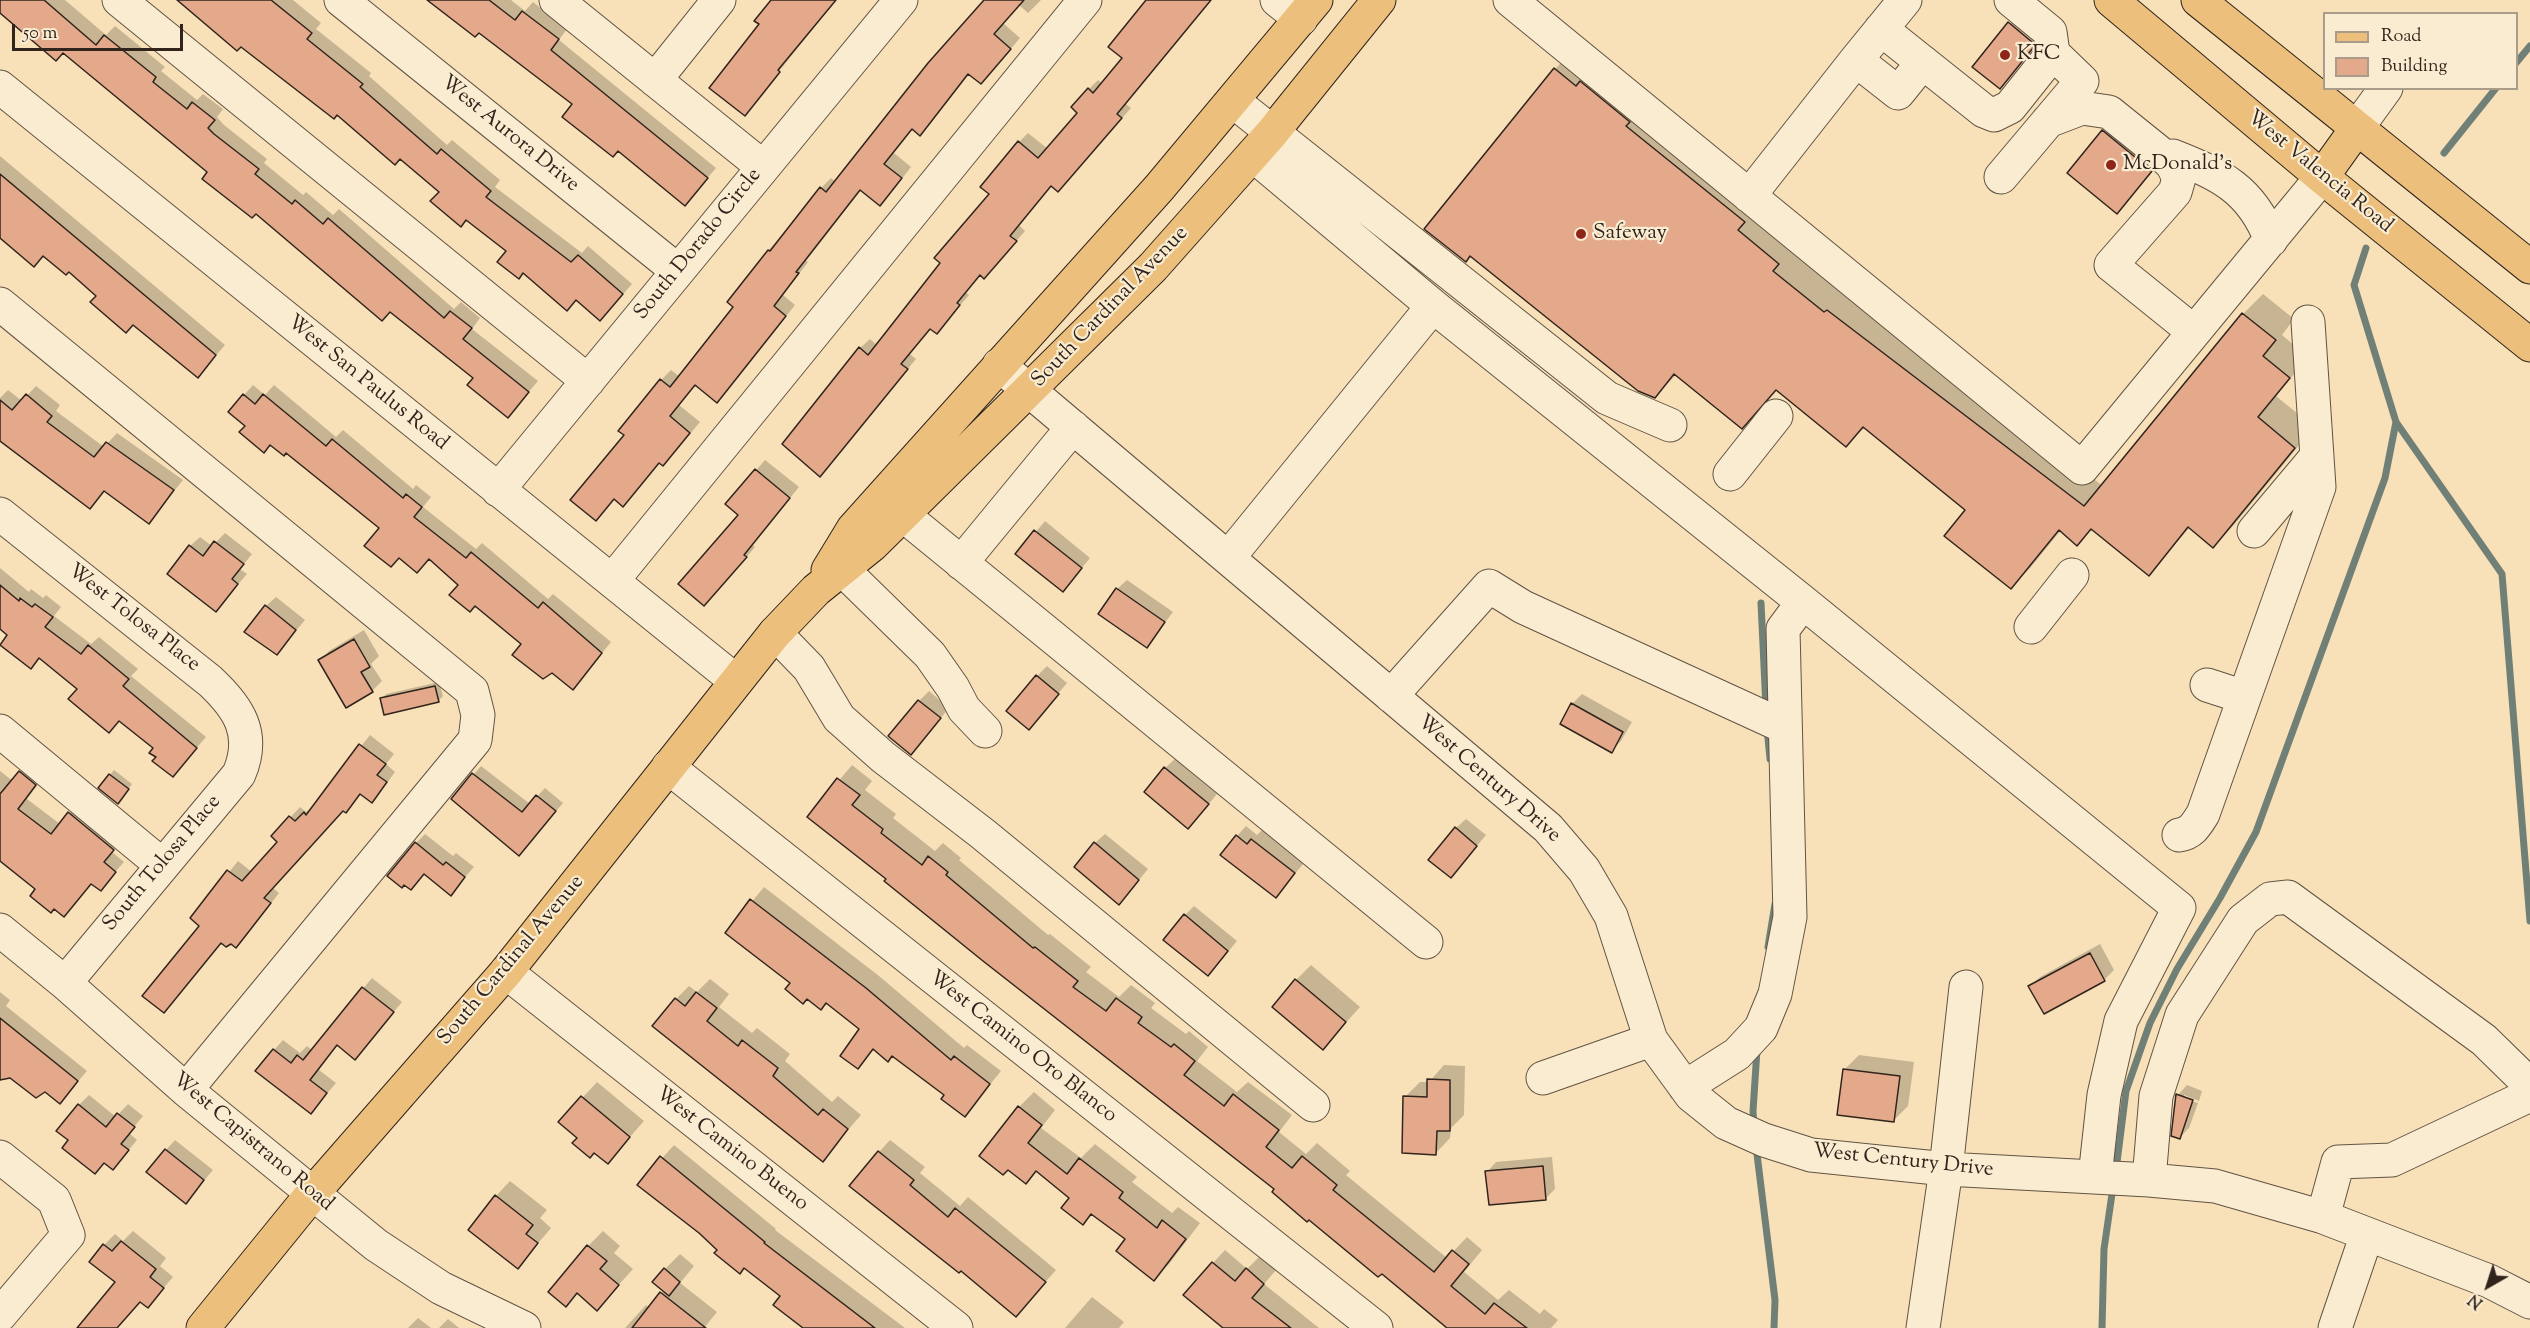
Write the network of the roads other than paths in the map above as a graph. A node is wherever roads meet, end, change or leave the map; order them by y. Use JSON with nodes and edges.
{"nodes":[{"id":1,"x":119,"y":0,"type":"edge"},
{"id":2,"x":341,"y":0,"type":"edge"},
{"id":3,"x":556,"y":0,"type":"edge"},
{"id":4,"x":719,"y":0,"type":"edge"},
{"id":5,"x":901,"y":0,"type":"edge"},
{"id":6,"x":1085,"y":0,"type":"edge"},
{"id":7,"x":1378,"y":0,"type":"edge"},
{"id":8,"x":1510,"y":0,"type":"edge"},
{"id":9,"x":1905,"y":0,"type":"edge"},
{"id":10,"x":2011,"y":0,"type":"edge"},
{"id":11,"x":2111,"y":0,"type":"edge"},
{"id":12,"x":2198,"y":0,"type":"edge"},
{"id":13,"x":1298,"y":6,"type":"edge"},
{"id":14,"x":1881,"y":29,"type":"junction"},
{"id":15,"x":2053,"y":53,"type":"junction"},
{"id":16,"x":1856,"y":60,"type":"junction"},
{"id":17,"x":1923,"y":62,"type":"junction"},
{"id":18,"x":655,"y":80,"type":"junction"},
{"id":19,"x":0,"y":87,"type":"edge"},
{"id":20,"x":2385,"y":90,"type":"edge"},
{"id":21,"x":1233,"y":101,"type":"junction"},
{"id":22,"x":2048,"y":121,"type":"junction"},
{"id":23,"x":2358,"y":128,"type":"junction"},
{"id":24,"x":1262,"y":144,"type":"junction"},
{"id":25,"x":2173,"y":156,"type":"dead end"},
{"id":26,"x":763,"y":167,"type":"junction"},
{"id":27,"x":2001,"y":177,"type":"dead end"},
{"id":28,"x":2322,"y":177,"type":"junction"},
{"id":29,"x":1749,"y":196,"type":"junction"},
{"id":30,"x":2271,"y":240,"type":"junction"},
{"id":31,"x":2530,"y":267,"type":"edge"},
{"id":32,"x":678,"y":271,"type":"junction"},
{"id":33,"x":0,"y":304,"type":"edge"},
{"id":34,"x":1433,"y":306,"type":"junction"},
{"id":35,"x":2308,"y":322,"type":"dead end"},
{"id":36,"x":2194,"y":332,"type":"junction"},
{"id":37,"x":2530,"y":345,"type":"edge"},
{"id":38,"x":999,"y":365,"type":"junction"},
{"id":39,"x":588,"y":381,"type":"junction"},
{"id":40,"x":1029,"y":391,"type":"junction"},
{"id":41,"x":1776,"y":416,"type":"dead end"},
{"id":42,"x":1670,"y":425,"type":"dead end"},
{"id":43,"x":1073,"y":427,"type":"junction"},
{"id":44,"x":2318,"y":456,"type":"junction"},
{"id":45,"x":1730,"y":474,"type":"dead end"},
{"id":46,"x":498,"y":490,"type":"junction"},
{"id":47,"x":0,"y":514,"type":"edge"},
{"id":48,"x":903,"y":515,"type":"junction"},
{"id":49,"x":2254,"y":531,"type":"dead end"},
{"id":50,"x":1228,"y":558,"type":"junction"},
{"id":51,"x":962,"y":562,"type":"junction"},
{"id":52,"x":841,"y":568,"type":"junction"},
{"id":53,"x":2072,"y":575,"type":"dead end"},
{"id":54,"x":612,"y":581,"type":"junction"},
{"id":55,"x":816,"y":590,"type":"junction"},
{"id":56,"x":1803,"y":602,"type":"junction"},
{"id":57,"x":2031,"y":627,"type":"dead end"},
{"id":58,"x":775,"y":633,"type":"junction"},
{"id":59,"x":736,"y":681,"type":"junction"},
{"id":60,"x":2207,"y":685,"type":"dead end"},
{"id":61,"x":1391,"y":696,"type":"junction"},
{"id":62,"x":2244,"y":697,"type":"junction"},
{"id":63,"x":1785,"y":727,"type":"junction"},
{"id":64,"x":0,"y":731,"type":"edge"},
{"id":65,"x":985,"y":731,"type":"dead end"},
{"id":66,"x":246,"y":739,"type":"joint"},
{"id":67,"x":668,"y":767,"type":"junction"},
{"id":68,"x":2179,"y":835,"type":"dead end"},
{"id":69,"x":162,"y":865,"type":"junction"},
{"id":70,"x":0,"y":930,"type":"edge"},
{"id":71,"x":1426,"y":942,"type":"dead end"},
{"id":72,"x":506,"y":972,"type":"junction"},
{"id":73,"x":64,"y":983,"type":"junction"},
{"id":74,"x":1966,"y":987,"type":"dead end"},
{"id":75,"x":1651,"y":1040,"type":"junction"},
{"id":76,"x":1542,"y":1078,"type":"dead end"},
{"id":77,"x":2530,"y":1085,"type":"edge"},
{"id":78,"x":1685,"y":1087,"type":"junction"},
{"id":79,"x":186,"y":1090,"type":"junction"},
{"id":80,"x":2530,"y":1095,"type":"edge"},
{"id":81,"x":1313,"y":1105,"type":"dead end"},
{"id":82,"x":0,"y":1157,"type":"edge"},
{"id":83,"x":1946,"y":1169,"type":"junction"},
{"id":84,"x":2095,"y":1177,"type":"junction"},
{"id":85,"x":2149,"y":1180,"type":"junction"},
{"id":86,"x":312,"y":1194,"type":"junction"},
{"id":87,"x":2323,"y":1216,"type":"junction"},
{"id":88,"x":2367,"y":1234,"type":"junction"},
{"id":89,"x":2530,"y":1302,"type":"edge"},
{"id":90,"x":0,"y":1315,"type":"edge"},
{"id":91,"x":202,"y":1328,"type":"edge"},
{"id":92,"x":524,"y":1328,"type":"edge"},
{"id":93,"x":956,"y":1328,"type":"edge"},
{"id":94,"x":1376,"y":1328,"type":"edge"},
{"id":95,"x":1923,"y":1328,"type":"edge"},
{"id":96,"x":2335,"y":1328,"type":"edge"}],
"edges":[{"from":1,"to":39,"type":"street"},
{"from":2,"to":32,"type":"street","name":"West Aurora Drive"},
{"from":3,"to":18,"type":"street"},
{"from":4,"to":18,"type":"street"},
{"from":5,"to":26,"type":"street","name":"South Dorado Circle"},
{"from":6,"to":54,"type":"street"},
{"from":7,"to":24,"type":"main road","name":"South Cardinal Avenue"},
{"from":8,"to":29,"type":"street"},
{"from":9,"to":14,"type":"street"},
{"from":10,"to":15,"type":"street"},
{"from":11,"to":28,"type":"main road","name":"West Valencia Road"},
{"from":12,"to":23,"type":"main road"},
{"from":13,"to":21,"type":"main road","name":"South Cardinal Avenue"},
{"from":14,"to":16,"type":"street"},
{"from":14,"to":17,"type":"street"},
{"from":15,"to":17,"type":"street"},
{"from":15,"to":22,"type":"street"},
{"from":16,"to":17,"type":"street"},
{"from":16,"to":29,"type":"street"},
{"from":18,"to":26,"type":"street"},
{"from":19,"to":46,"type":"street","name":"West San Paulus Road"},
{"from":20,"to":23,"type":"street"},
{"from":21,"to":24,"type":"street"},
{"from":21,"to":38,"type":"main road","name":"South Cardinal Avenue"},
{"from":22,"to":27,"type":"street"},
{"from":22,"to":36,"type":"street"},
{"from":23,"to":28,"type":"main road"},
{"from":23,"to":31,"type":"main road"},
{"from":24,"to":34,"type":"street"},
{"from":24,"to":40,"type":"main road","name":"South Cardinal Avenue"},
{"from":24,"to":42,"type":"street"},
{"from":25,"to":30,"type":"street"},
{"from":26,"to":32,"type":"street","name":"South Dorado Circle"},
{"from":28,"to":30,"type":"street"},
{"from":28,"to":37,"type":"main road","name":"West Valencia Road"},
{"from":29,"to":36,"type":"street"},
{"from":30,"to":36,"type":"street"},
{"from":32,"to":39,"type":"street","name":"South Dorado Circle"},
{"from":33,"to":79,"type":"street"},
{"from":34,"to":50,"type":"street"},
{"from":34,"to":56,"type":"street"},
{"from":35,"to":44,"type":"street"},
{"from":38,"to":40,"type":"street","name":"West Century Drive"},
{"from":38,"to":55,"type":"main road","name":"South Cardinal Avenue"},
{"from":39,"to":46,"type":"street","name":"South Dorado Circle"},
{"from":40,"to":43,"type":"street","name":"West Century Drive"},
{"from":40,"to":48,"type":"main road","name":"South Cardinal Avenue"},
{"from":41,"to":45,"type":"street"},
{"from":43,"to":50,"type":"street","name":"West Century Drive"},
{"from":43,"to":51,"type":"street"},
{"from":44,"to":49,"type":"street"},
{"from":44,"to":62,"type":"street"},
{"from":46,"to":54,"type":"street","name":"West San Paulus Road"},
{"from":47,"to":66,"type":"street","name":"West Tolosa Place"},
{"from":48,"to":51,"type":"street"},
{"from":48,"to":52,"type":"main road","name":"South Cardinal Avenue"},
{"from":50,"to":61,"type":"street","name":"West Century Drive"},
{"from":51,"to":71,"type":"street"},
{"from":52,"to":55,"type":"main road","name":"South Cardinal Avenue"},
{"from":52,"to":65,"type":"street"},
{"from":53,"to":57,"type":"street"},
{"from":54,"to":59,"type":"street","name":"West San Paulus Road"},
{"from":55,"to":58,"type":"main road","name":"South Cardinal Avenue"},
{"from":56,"to":63,"type":"street"},
{"from":56,"to":84,"type":"street"},
{"from":58,"to":59,"type":"main road","name":"South Cardinal Avenue"},
{"from":58,"to":81,"type":"street"},
{"from":59,"to":67,"type":"main road","name":"South Cardinal Avenue"},
{"from":60,"to":62,"type":"street"},
{"from":61,"to":63,"type":"street"},
{"from":61,"to":75,"type":"street","name":"West Century Drive"},
{"from":62,"to":68,"type":"street"},
{"from":63,"to":78,"type":"street"},
{"from":64,"to":69,"type":"street"},
{"from":66,"to":69,"type":"street","name":"South Tolosa Place"},
{"from":67,"to":72,"type":"main road","name":"South Cardinal Avenue"},
{"from":67,"to":94,"type":"street","name":"West Camino Oro Blanco"},
{"from":69,"to":73,"type":"street","name":"South Tolosa Place"},
{"from":70,"to":73,"type":"street","name":"West Capistrano Road"},
{"from":72,"to":86,"type":"main road","name":"South Cardinal Avenue"},
{"from":72,"to":93,"type":"street","name":"West Camino Bueno"},
{"from":73,"to":79,"type":"street","name":"West Capistrano Road"},
{"from":74,"to":83,"type":"street"},
{"from":75,"to":76,"type":"street"},
{"from":75,"to":78,"type":"street","name":"West Century Drive"},
{"from":77,"to":85,"type":"street"},
{"from":78,"to":83,"type":"street","name":"West Century Drive"},
{"from":79,"to":86,"type":"street","name":"West Capistrano Road"},
{"from":80,"to":87,"type":"street"},
{"from":82,"to":90,"type":"street"},
{"from":83,"to":84,"type":"street","name":"West Century Drive"},
{"from":83,"to":95,"type":"street"},
{"from":84,"to":85,"type":"street","name":"West Century Drive"},
{"from":85,"to":87,"type":"street","name":"West Century Drive"},
{"from":86,"to":91,"type":"main road","name":"South Cardinal Avenue"},
{"from":86,"to":92,"type":"street","name":"West Capistrano Road"},
{"from":87,"to":88,"type":"street","name":"West Century Drive"},
{"from":88,"to":89,"type":"street","name":"West Century Drive"},
{"from":88,"to":96,"type":"street"}]}
